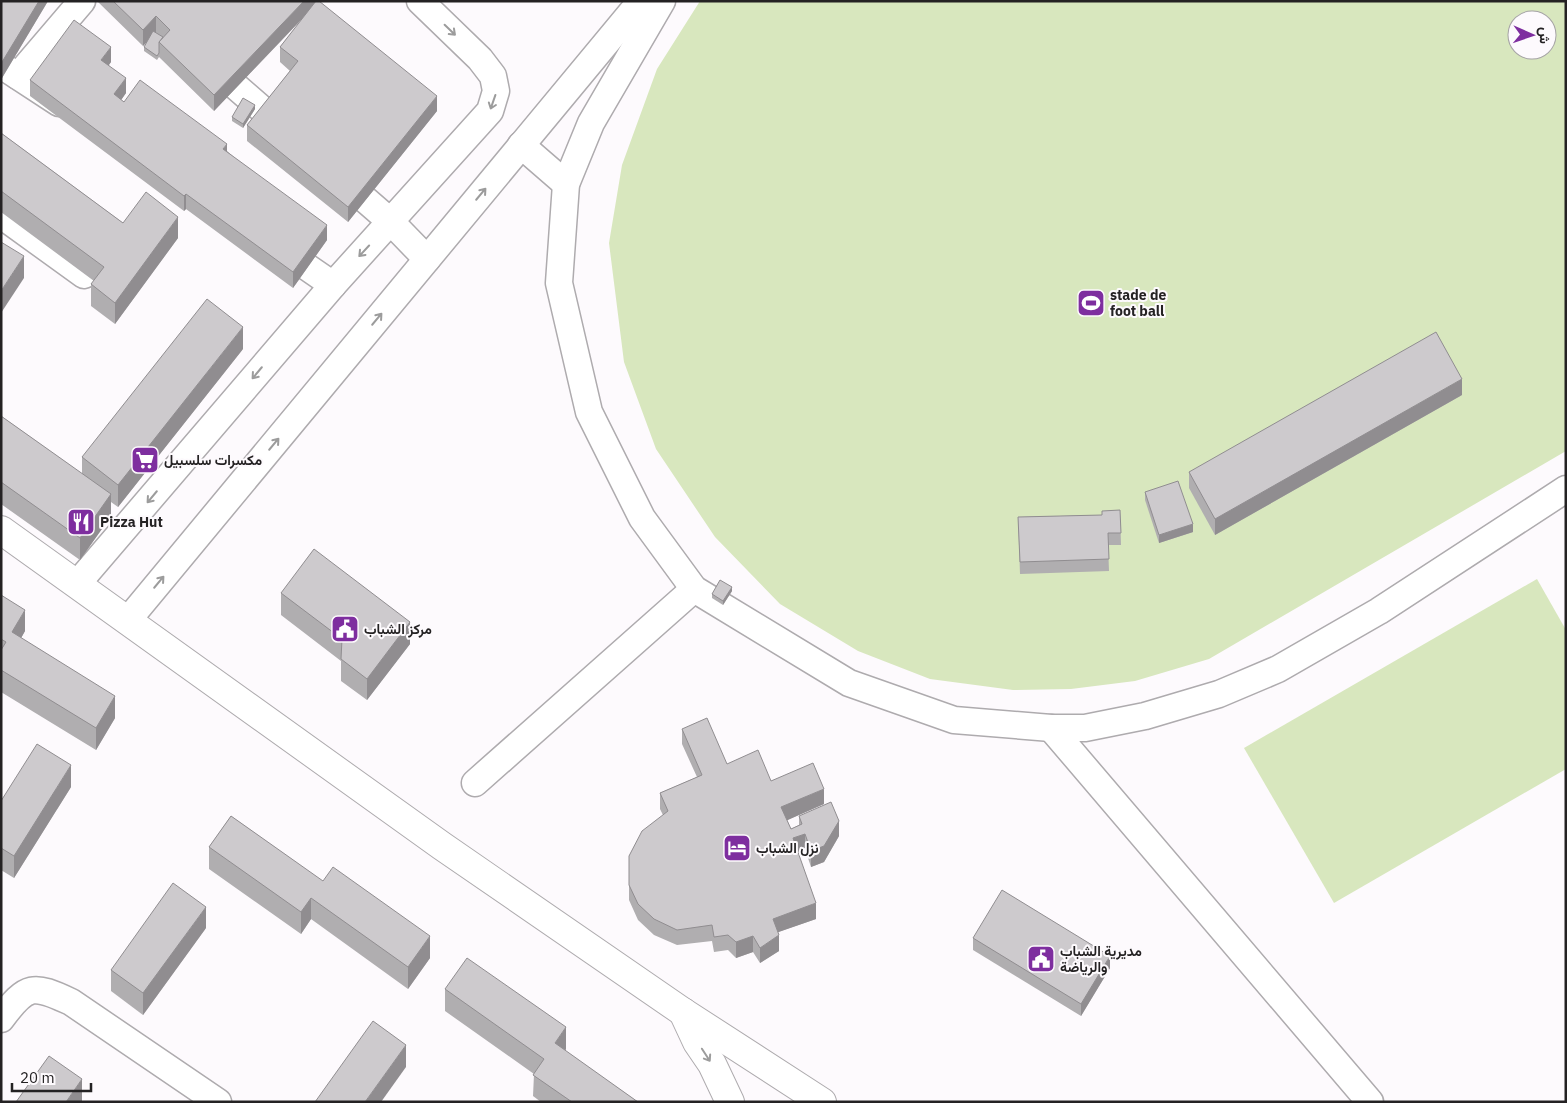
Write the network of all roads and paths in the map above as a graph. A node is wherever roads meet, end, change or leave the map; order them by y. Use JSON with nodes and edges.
{"nodes":[{"id":1,"x":82,"y":1,"type":"edge"},
{"id":2,"x":420,"y":1,"type":"edge"},
{"id":3,"x":641,"y":1,"type":"edge"},
{"id":4,"x":662,"y":1,"type":"edge"},
{"id":5,"x":191,"y":47,"type":"edge"},
{"id":6,"x":9,"y":70,"type":"edge"},
{"id":7,"x":75,"y":113,"type":"edge"},
{"id":8,"x":522,"y":145,"type":"junction"},
{"id":9,"x":566,"y":184,"type":"junction"},
{"id":10,"x":1,"y":215,"type":"edge"},
{"id":11,"x":391,"y":222,"type":"junction"},
{"id":12,"x":262,"y":236,"type":"edge"},
{"id":13,"x":427,"y":259,"type":"junction"},
{"id":14,"x":84,"y":275,"type":"edge"},
{"id":15,"x":333,"y":285,"type":"junction"},
{"id":16,"x":1566,"y":489,"type":"edge"},
{"id":17,"x":1,"y":530,"type":"edge"},
{"id":18,"x":78,"y":584,"type":"junction"},
{"id":19,"x":694,"y":589,"type":"junction"},
{"id":20,"x":128,"y":620,"type":"junction"},
{"id":21,"x":1051,"y":728,"type":"junction"},
{"id":22,"x":475,"y":783,"type":"dead end"},
{"id":23,"x":683,"y":1012,"type":"junction"},
{"id":24,"x":1,"y":1019,"type":"edge"},
{"id":25,"x":218,"y":1102,"type":"edge"},
{"id":26,"x":730,"y":1102,"type":"edge"},
{"id":27,"x":822,"y":1102,"type":"edge"},
{"id":28,"x":1370,"y":1102,"type":"edge"}],
"edges":[{"from":1,"to":6,"type":"street"},
{"from":2,"to":11,"type":"street","one_way":true},
{"from":3,"to":8,"type":"street"},
{"from":4,"to":9,"type":"street"},
{"from":5,"to":11,"type":"street"},
{"from":6,"to":7,"type":"street"},
{"from":8,"to":9,"type":"street"},
{"from":13,"to":8,"type":"street","one_way":true},
{"from":9,"to":19,"type":"street"},
{"from":10,"to":14,"type":"street"},
{"from":11,"to":13,"type":"street"},
{"from":11,"to":15,"type":"street","one_way":true},
{"from":12,"to":15,"type":"street"},
{"from":20,"to":13,"type":"street","one_way":true},
{"from":15,"to":18,"type":"street","one_way":true},
{"from":16,"to":21,"type":"street"},
{"from":17,"to":18,"type":"main road"},
{"from":18,"to":20,"type":"main road"},
{"from":19,"to":21,"type":"street"},
{"from":19,"to":22,"type":"street"},
{"from":20,"to":23,"type":"main road"},
{"from":21,"to":28,"type":"street"},
{"from":23,"to":26,"type":"main road","one_way":true},
{"from":23,"to":27,"type":"main road"},
{"from":24,"to":25,"type":"street"}]}
